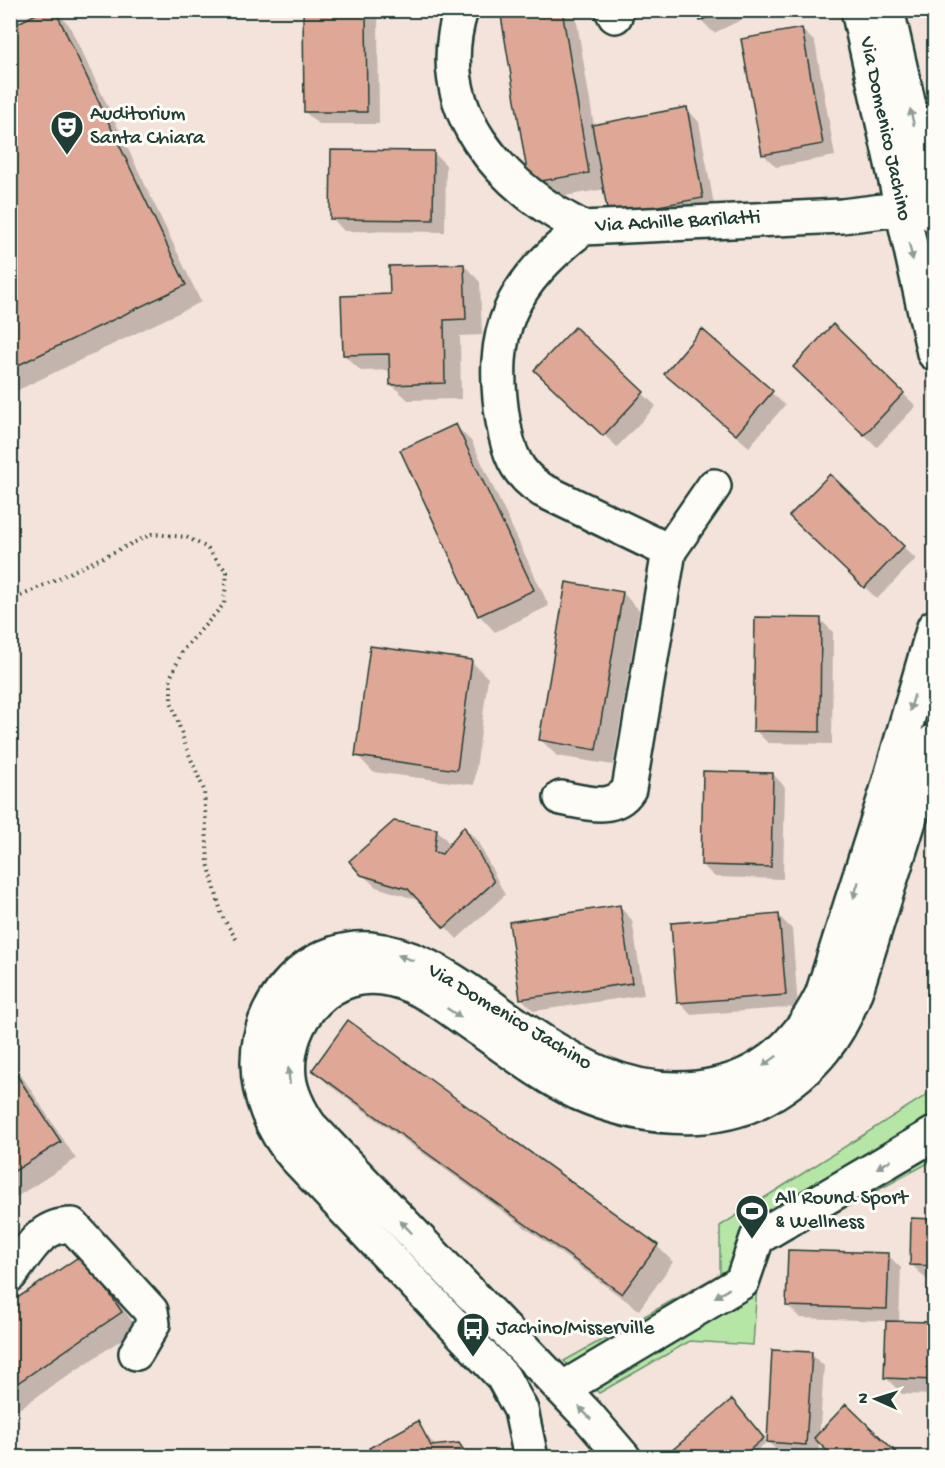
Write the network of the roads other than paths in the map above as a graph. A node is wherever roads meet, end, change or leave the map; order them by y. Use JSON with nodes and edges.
{"nodes":[{"id":1,"x":461,"y":10,"type":"edge"},
{"id":2,"x":858,"y":10,"type":"edge"},
{"id":3,"x":887,"y":10,"type":"edge"},
{"id":4,"x":923,"y":209,"type":"edge"},
{"id":5,"x":583,"y":228,"type":"junction"},
{"id":6,"x":934,"y":353,"type":"edge"},
{"id":7,"x":714,"y":486,"type":"dead end"},
{"id":8,"x":669,"y":551,"type":"junction"},
{"id":9,"x":934,"y":627,"type":"edge"},
{"id":10,"x":934,"y":741,"type":"edge"},
{"id":11,"x":907,"y":778,"type":"junction"},
{"id":12,"x":561,"y":798,"type":"dead end"},
{"id":13,"x":934,"y":1134,"type":"edge"},
{"id":14,"x":418,"y":1262,"type":"junction"},
{"id":15,"x":10,"y":1275,"type":"edge"},
{"id":16,"x":136,"y":1353,"type":"dead end"},
{"id":17,"x":562,"y":1389,"type":"junction"},
{"id":18,"x":531,"y":1458,"type":"edge"},
{"id":19,"x":624,"y":1458,"type":"edge"}],
"edges":[{"from":1,"to":5,"type":"street"},
{"from":2,"to":4,"type":"street","name":"Via Domenico Jachino"},
{"from":4,"to":3,"type":"street","name":"Via Domenico Jachino","one_way":true},
{"from":4,"to":5,"type":"street","name":"Via Achille Barilatti"},
{"from":4,"to":6,"type":"street","name":"Via Domenico Jachino","one_way":true},
{"from":5,"to":8,"type":"street","name":"Via Achille Barilatti"},
{"from":7,"to":8,"type":"street"},
{"from":8,"to":12,"type":"street"},
{"from":9,"to":11,"type":"street","name":"Via Domenico Jachino","one_way":true},
{"from":10,"to":11,"type":"street","name":"Via Domenico Jachino"},
{"from":11,"to":14,"type":"street","name":"Via Domenico Jachino"},
{"from":13,"to":17,"type":"street","one_way":true},
{"from":14,"to":17,"type":"street","name":"Via Domenico Jachino"},
{"from":14,"to":18,"type":"street","name":"Via Domenico Jachino"},
{"from":15,"to":16,"type":"street"},
{"from":19,"to":17,"type":"street","name":"Via Domenico Jachino","one_way":true}]}
